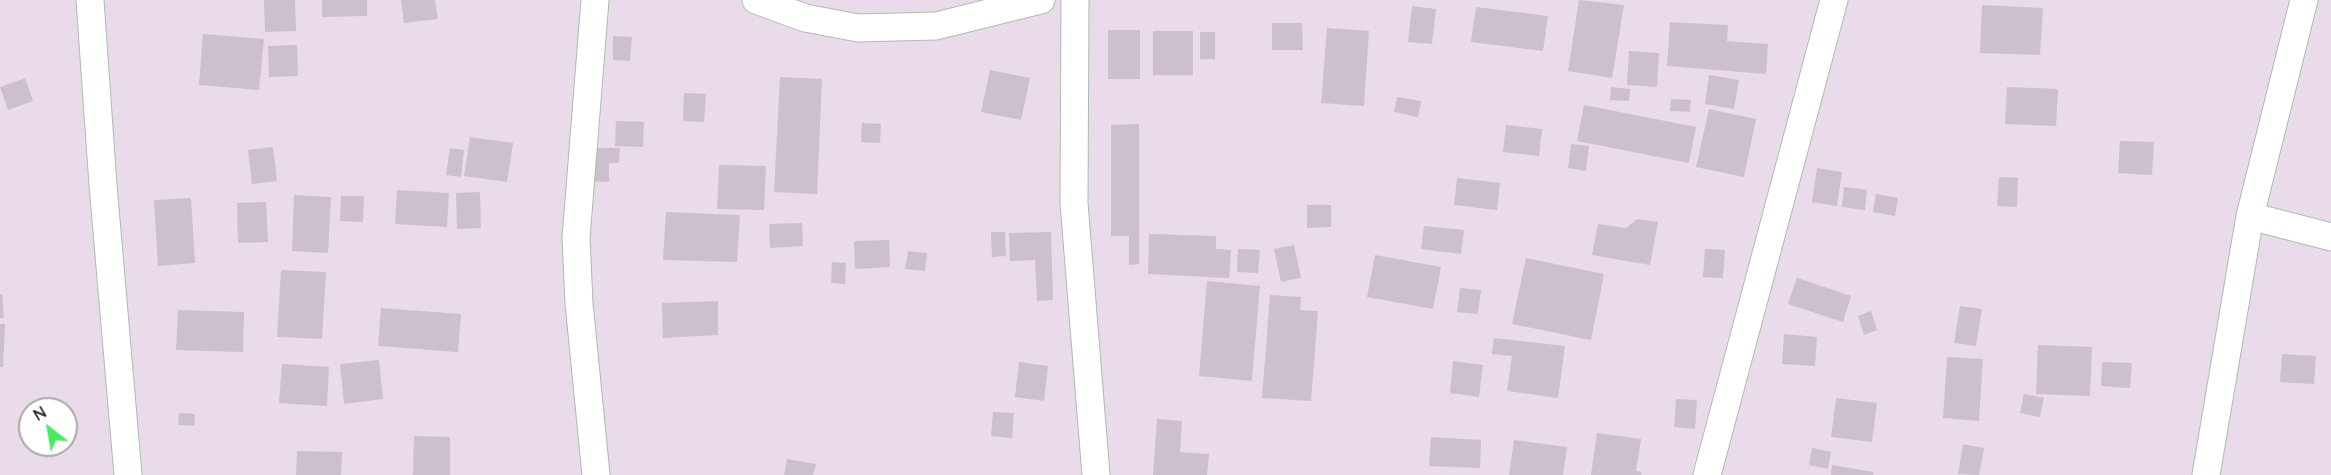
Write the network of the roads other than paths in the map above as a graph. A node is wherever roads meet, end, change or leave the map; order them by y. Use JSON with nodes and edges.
{"nodes":[{"id":1,"x":90,"y":0,"type":"edge"},
{"id":2,"x":595,"y":0,"type":"edge"},
{"id":3,"x":756,"y":0,"type":"edge"},
{"id":4,"x":1041,"y":0,"type":"edge"},
{"id":5,"x":1075,"y":0,"type":"edge"},
{"id":6,"x":1833,"y":0,"type":"edge"},
{"id":7,"x":2304,"y":0,"type":"edge"},
{"id":8,"x":2250,"y":216,"type":"junction"},
{"id":9,"x":2331,"y":237,"type":"edge"},
{"id":10,"x":128,"y":475,"type":"edge"},
{"id":11,"x":596,"y":475,"type":"edge"},
{"id":12,"x":1096,"y":475,"type":"edge"},
{"id":13,"x":1707,"y":475,"type":"edge"},
{"id":14,"x":2206,"y":475,"type":"edge"}],
"edges":[{"from":1,"to":10,"type":"street"},
{"from":2,"to":11,"type":"street"},
{"from":3,"to":4,"type":"street"},
{"from":5,"to":12,"type":"street"},
{"from":6,"to":13,"type":"street"},
{"from":7,"to":8,"type":"street"},
{"from":8,"to":9,"type":"street"},
{"from":8,"to":14,"type":"street"}]}
